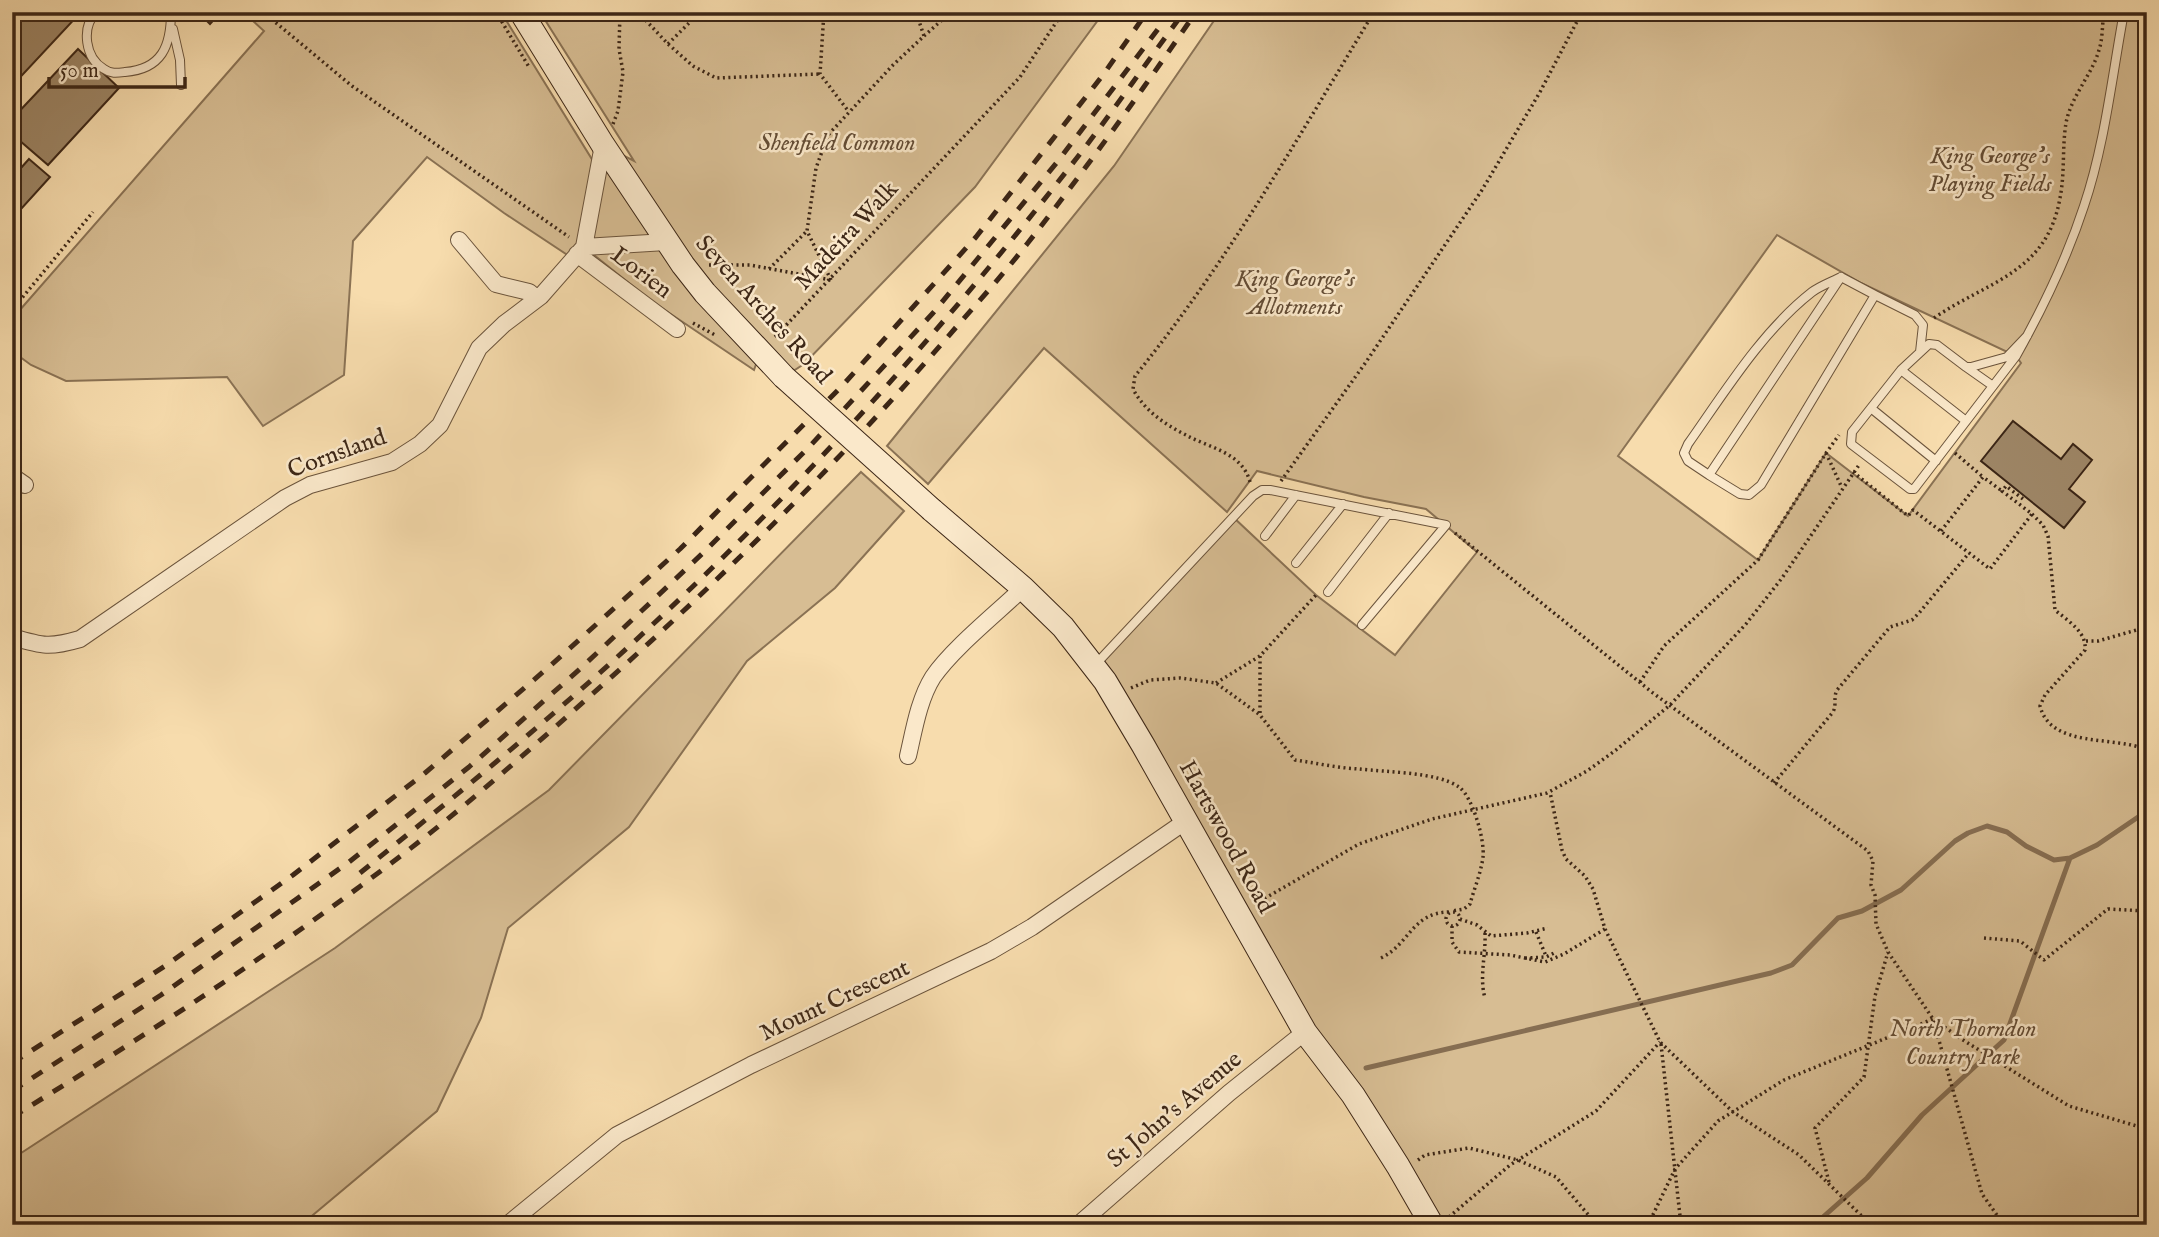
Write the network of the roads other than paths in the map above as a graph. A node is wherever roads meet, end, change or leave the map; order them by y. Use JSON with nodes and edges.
{"nodes":[{"id":1,"x":96,"y":12,"type":"edge"},
{"id":2,"x":171,"y":12,"type":"edge"},
{"id":3,"x":521,"y":12,"type":"edge"},
{"id":4,"x":2124,"y":12,"type":"edge"},
{"id":5,"x":171,"y":23,"type":"junction"},
{"id":6,"x":181,"y":85,"type":"dead end"},
{"id":7,"x":603,"y":145,"type":"junction"},
{"id":8,"x":460,"y":240,"type":"dead end"},
{"id":9,"x":666,"y":242,"type":"junction"},
{"id":10,"x":581,"y":250,"type":"junction"},
{"id":11,"x":1841,"y":278,"type":"junction"},
{"id":12,"x":1875,"y":295,"type":"junction"},
{"id":13,"x":541,"y":296,"type":"junction"},
{"id":14,"x":680,"y":322,"type":"road end"},
{"id":15,"x":2027,"y":336,"type":"junction"},
{"id":16,"x":1920,"y":352,"type":"junction"},
{"id":17,"x":1966,"y":367,"type":"junction"},
{"id":18,"x":1901,"y":370,"type":"junction"},
{"id":19,"x":1993,"y":386,"type":"junction"},
{"id":20,"x":1872,"y":409,"type":"junction"},
{"id":21,"x":1966,"y":421,"type":"junction"},
{"id":22,"x":1936,"y":461,"type":"junction"},
{"id":23,"x":1709,"y":475,"type":"junction"},
{"id":24,"x":1296,"y":495,"type":"junction"},
{"id":25,"x":1343,"y":504,"type":"junction"},
{"id":26,"x":932,"y":510,"type":"joint"},
{"id":27,"x":1390,"y":513,"type":"junction"},
{"id":28,"x":1265,"y":536,"type":"dead end"},
{"id":29,"x":1296,"y":563,"type":"dead end"},
{"id":30,"x":1023,"y":588,"type":"junction"},
{"id":31,"x":1328,"y":592,"type":"dead end"},
{"id":32,"x":1362,"y":625,"type":"dead end"},
{"id":33,"x":12,"y":637,"type":"edge"},
{"id":34,"x":1094,"y":667,"type":"junction"},
{"id":35,"x":908,"y":756,"type":"dead end"},
{"id":36,"x":1186,"y":821,"type":"junction"},
{"id":37,"x":1305,"y":1032,"type":"junction"},
{"id":38,"x":507,"y":1225,"type":"edge"},
{"id":39,"x":1078,"y":1225,"type":"edge"},
{"id":40,"x":1432,"y":1225,"type":"edge"}],
"edges":[{"from":1,"to":5,"type":"lane"},
{"from":2,"to":5,"type":"lane"},
{"from":3,"to":7,"type":"street","name":"Seven Arches Road"},
{"from":4,"to":15,"type":"lane"},
{"from":5,"to":6,"type":"lane"},
{"from":7,"to":9,"type":"street","name":"Seven Arches Road"},
{"from":7,"to":10,"type":"street"},
{"from":8,"to":13,"type":"street"},
{"from":9,"to":10,"type":"street"},
{"from":9,"to":26,"type":"street","name":"Seven Arches Road","bridge":true},
{"from":10,"to":13,"type":"street","name":"Cornsland"},
{"from":10,"to":14,"type":"street","name":"Lorien"},
{"from":11,"to":12,"type":"lane"},
{"from":11,"to":23,"type":"lane"},
{"from":11,"to":23,"type":"lane"},
{"from":12,"to":16,"type":"lane"},
{"from":12,"to":23,"type":"lane"},
{"from":13,"to":33,"type":"street","name":"Cornsland"},
{"from":15,"to":17,"type":"lane"},
{"from":15,"to":19,"type":"lane"},
{"from":16,"to":17,"type":"lane"},
{"from":16,"to":18,"type":"lane"},
{"from":17,"to":19,"type":"lane"},
{"from":18,"to":20,"type":"lane"},
{"from":18,"to":21,"type":"lane"},
{"from":19,"to":21,"type":"lane"},
{"from":20,"to":22,"type":"lane"},
{"from":20,"to":22,"type":"lane"},
{"from":21,"to":22,"type":"lane"},
{"from":24,"to":25,"type":"lane"},
{"from":24,"to":28,"type":"lane"},
{"from":24,"to":34,"type":"lane"},
{"from":25,"to":27,"type":"lane"},
{"from":25,"to":29,"type":"lane"},
{"from":26,"to":30,"type":"street","name":"Hartswood Road"},
{"from":27,"to":31,"type":"lane"},
{"from":27,"to":32,"type":"lane"},
{"from":30,"to":34,"type":"street","name":"Hartswood Road"},
{"from":30,"to":35,"type":"street"},
{"from":34,"to":36,"type":"street","name":"Hartswood Road"},
{"from":36,"to":37,"type":"street","name":"Hartswood Road"},
{"from":36,"to":38,"type":"street","name":"Mount Crescent"},
{"from":37,"to":39,"type":"street","name":"St John's Avenue"},
{"from":37,"to":40,"type":"street","name":"Hartswood Road"}]}
